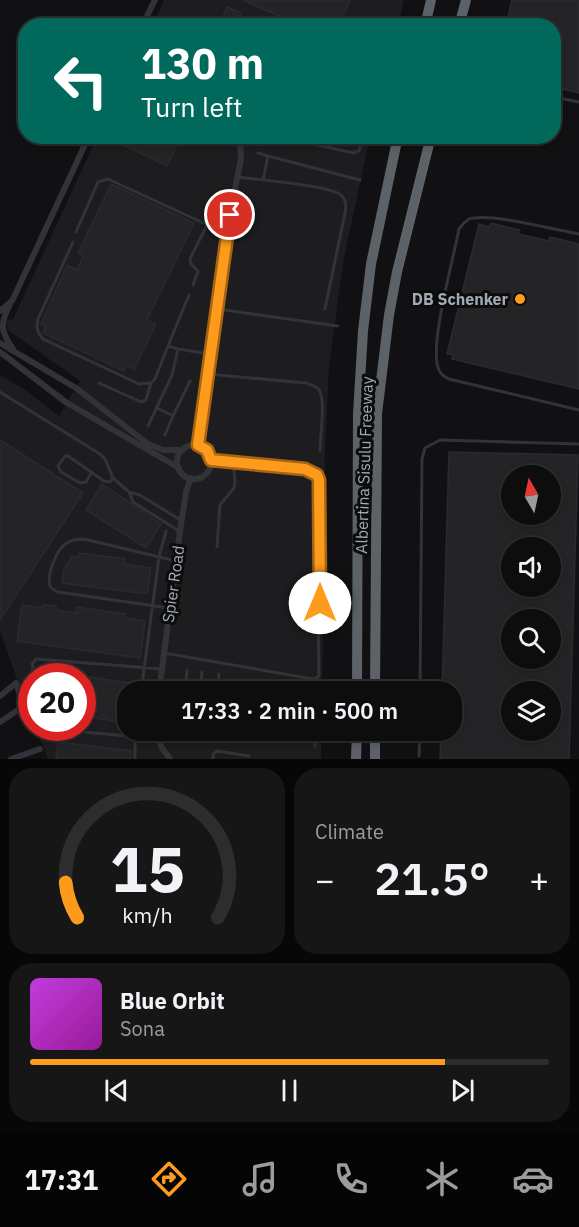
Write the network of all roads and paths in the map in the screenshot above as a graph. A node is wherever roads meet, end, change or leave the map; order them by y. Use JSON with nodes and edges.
{"nodes":[{"id":1,"x":154,"y":0,"type":"edge"},
{"id":2,"x":431,"y":0,"type":"edge"},
{"id":3,"x":466,"y":0,"type":"edge"},
{"id":4,"x":146,"y":18,"type":"edge"},
{"id":5,"x":427,"y":18,"type":"edge"},
{"id":6,"x":461,"y":18,"type":"edge"},
{"id":7,"x":561,"y":98,"type":"edge"},
{"id":8,"x":579,"y":102,"type":"edge"},
{"id":9,"x":85,"y":144,"type":"edge"},
{"id":10,"x":240,"y":144,"type":"edge"},
{"id":11,"x":313,"y":144,"type":"edge"},
{"id":12,"x":361,"y":144,"type":"edge"},
{"id":13,"x":396,"y":144,"type":"edge"},
{"id":14,"x":429,"y":144,"type":"edge"},
{"id":15,"x":258,"y":153,"type":"dead end"},
{"id":16,"x":268,"y":156,"type":"junction"},
{"id":17,"x":236,"y":177,"type":"junction"},
{"id":18,"x":263,"y":180,"type":"junction"},
{"id":19,"x":360,"y":180,"type":"dead end"},
{"id":20,"x":207,"y":225,"type":"junction"},
{"id":21,"x":76,"y":232,"type":"dead end"},
{"id":22,"x":226,"y":234,"type":"junction"},
{"id":23,"x":579,"y":234,"type":"edge"},
{"id":24,"x":73,"y":242,"type":"dead end"},
{"id":25,"x":193,"y":285,"type":"dead end"},
{"id":26,"x":189,"y":295,"type":"dead end"},
{"id":27,"x":12,"y":301,"type":"junction"},
{"id":28,"x":217,"y":309,"type":"junction"},
{"id":29,"x":325,"y":309,"type":"dead end"},
{"id":30,"x":0,"y":311,"type":"edge"},
{"id":31,"x":338,"y":326,"type":"dead end"},
{"id":32,"x":0,"y":343,"type":"edge"},
{"id":33,"x":168,"y":346,"type":"junction"},
{"id":34,"x":178,"y":349,"type":"junction"},
{"id":35,"x":0,"y":352,"type":"edge"},
{"id":36,"x":15,"y":353,"type":"junction"},
{"id":37,"x":211,"y":354,"type":"junction"},
{"id":38,"x":48,"y":372,"type":"junction"},
{"id":39,"x":208,"y":374,"type":"junction"},
{"id":40,"x":190,"y":381,"type":"dead end"},
{"id":41,"x":40,"y":383,"type":"junction"},
{"id":42,"x":99,"y":383,"type":"dead end"},
{"id":43,"x":151,"y":383,"type":"junction"},
{"id":44,"x":0,"y":392,"type":"edge"},
{"id":45,"x":91,"y":399,"type":"junction"},
{"id":46,"x":157,"y":408,"type":"junction"},
{"id":47,"x":579,"y":410,"type":"edge"},
{"id":48,"x":82,"y":412,"type":"junction"},
{"id":49,"x":173,"y":416,"type":"junction"},
{"id":50,"x":148,"y":426,"type":"dead end"},
{"id":51,"x":165,"y":435,"type":"dead end"},
{"id":52,"x":579,"y":444,"type":"edge"},
{"id":53,"x":198,"y":445,"type":"junction"},
{"id":54,"x":182,"y":450,"type":"junction"},
{"id":55,"x":320,"y":450,"type":"dead end"},
{"id":56,"x":211,"y":460,"type":"junction"},
{"id":57,"x":230,"y":461,"type":"junction"},
{"id":58,"x":179,"y":468,"type":"junction"},
{"id":59,"x":92,"y":472,"type":"junction"},
{"id":60,"x":113,"y":478,"type":"junction"},
{"id":61,"x":191,"y":478,"type":"junction"},
{"id":62,"x":129,"y":492,"type":"junction"},
{"id":63,"x":182,"y":521,"type":"junction"},
{"id":64,"x":166,"y":531,"type":"dead end"},
{"id":65,"x":180,"y":531,"type":"junction"},
{"id":66,"x":217,"y":547,"type":"dead end"},
{"id":67,"x":159,"y":557,"type":"junction"},
{"id":68,"x":176,"y":561,"type":"junction"},
{"id":69,"x":320,"y":603,"type":"dead end"},
{"id":70,"x":153,"y":605,"type":"junction"},
{"id":71,"x":170,"y":608,"type":"junction"},
{"id":72,"x":318,"y":616,"type":"dead end"},
{"id":73,"x":164,"y":653,"type":"junction"},
{"id":74,"x":33,"y":663,"type":"edge"},
{"id":75,"x":76,"y":663,"type":"edge"},
{"id":76,"x":96,"y":664,"type":"edge"},
{"id":77,"x":144,"y":668,"type":"junction"},
{"id":78,"x":162,"y":669,"type":"junction"},
{"id":79,"x":187,"y":670,"type":"dead end"},
{"id":80,"x":202,"y":672,"type":"dead end"},
{"id":81,"x":219,"y":674,"type":"dead end"},
{"id":82,"x":142,"y":681,"type":"edge"},
{"id":83,"x":160,"y":681,"type":"edge"},
{"id":84,"x":186,"y":681,"type":"edge"},
{"id":85,"x":201,"y":681,"type":"edge"},
{"id":86,"x":218,"y":681,"type":"edge"},
{"id":87,"x":357,"y":681,"type":"edge"},
{"id":88,"x":375,"y":681,"type":"edge"},
{"id":89,"x":420,"y":681,"type":"edge"},
{"id":90,"x":0,"y":696,"type":"edge"},
{"id":91,"x":0,"y":722,"type":"edge"},
{"id":92,"x":96,"y":733,"type":"edge"},
{"id":93,"x":117,"y":735,"type":"edge"},
{"id":94,"x":134,"y":741,"type":"edge"},
{"id":95,"x":159,"y":741,"type":"edge"},
{"id":96,"x":315,"y":741,"type":"edge"},
{"id":97,"x":357,"y":741,"type":"edge"},
{"id":98,"x":375,"y":741,"type":"edge"},
{"id":99,"x":420,"y":741,"type":"edge"},
{"id":100,"x":315,"y":746,"type":"dead end"},
{"id":101,"x":40,"y":749,"type":"dead end"},
{"id":102,"x":249,"y":756,"type":"dead end"},
{"id":103,"x":419,"y":756,"type":"dead end"},
{"id":104,"x":11,"y":759,"type":"edge"},
{"id":105,"x":135,"y":759,"type":"edge"},
{"id":106,"x":170,"y":759,"type":"edge"},
{"id":107,"x":213,"y":759,"type":"edge"},
{"id":108,"x":356,"y":759,"type":"edge"},
{"id":109,"x":375,"y":759,"type":"edge"}],
"edges":[{"from":1,"to":4,"type":"street"},
{"from":2,"to":5,"type":"highway"},
{"from":3,"to":6,"type":"highway"},
{"from":7,"to":8,"type":"lane"},
{"from":9,"to":27,"type":"street"},
{"from":10,"to":17,"type":"street"},
{"from":11,"to":12,"type":"lane"},
{"from":13,"to":87,"type":"highway","name":"Albertina Sisulu Freeway"},
{"from":14,"to":88,"type":"highway","name":"Albertina Sisulu Freeway"},
{"from":15,"to":16,"type":"lane"},
{"from":16,"to":18,"type":"lane"},
{"from":16,"to":19,"type":"lane"},
{"from":17,"to":18,"type":"lane"},
{"from":17,"to":22,"type":"street"},
{"from":18,"to":29,"type":"lane"},
{"from":20,"to":21,"type":"lane"},
{"from":20,"to":22,"type":"lane"},
{"from":20,"to":25,"type":"lane"},
{"from":22,"to":28,"type":"street"},
{"from":23,"to":47,"type":"lane"},
{"from":24,"to":43,"type":"lane"},
{"from":26,"to":33,"type":"lane"},
{"from":27,"to":30,"type":"street"},
{"from":27,"to":36,"type":"street"},
{"from":28,"to":31,"type":"lane"},
{"from":28,"to":37,"type":"street"},
{"from":32,"to":36,"type":"street"},
{"from":33,"to":34,"type":"lane"},
{"from":33,"to":43,"type":"lane"},
{"from":34,"to":37,"type":"lane"},
{"from":34,"to":46,"type":"lane"},
{"from":35,"to":41,"type":"street"},
{"from":36,"to":38,"type":"street"},
{"from":37,"to":39,"type":"street"},
{"from":38,"to":41,"type":"street"},
{"from":38,"to":45,"type":"street"},
{"from":39,"to":53,"type":"street"},
{"from":39,"to":55,"type":"lane"},
{"from":40,"to":49,"type":"lane"},
{"from":41,"to":48,"type":"street"},
{"from":42,"to":43,"type":"lane"},
{"from":44,"to":60,"type":"lane"},
{"from":45,"to":48,"type":"street"},
{"from":45,"to":54,"type":"street"},
{"from":46,"to":49,"type":"lane"},
{"from":46,"to":50,"type":"lane"},
{"from":48,"to":58,"type":"street"},
{"from":49,"to":51,"type":"lane"},
{"from":52,"to":89,"type":"lane"},
{"from":53,"to":54,"type":"street"},
{"from":53,"to":56,"type":"street"},
{"from":54,"to":58,"type":"street"},
{"from":56,"to":57,"type":"lane"},
{"from":56,"to":61,"type":"street"},
{"from":57,"to":66,"type":"lane"},
{"from":57,"to":69,"type":"lane"},
{"from":58,"to":61,"type":"street"},
{"from":59,"to":59,"type":"lane"},
{"from":59,"to":60,"type":"lane"},
{"from":60,"to":62,"type":"lane"},
{"from":61,"to":63,"type":"street","name":"Spier Road"},
{"from":62,"to":63,"type":"lane"},
{"from":62,"to":65,"type":"lane"},
{"from":63,"to":65,"type":"street","name":"Spier Road"},
{"from":64,"to":67,"type":"lane"},
{"from":65,"to":68,"type":"street","name":"Spier Road"},
{"from":67,"to":68,"type":"lane"},
{"from":67,"to":70,"type":"lane"},
{"from":67,"to":70,"type":"lane"},
{"from":68,"to":71,"type":"street","name":"Spier Road"},
{"from":70,"to":71,"type":"lane"},
{"from":70,"to":77,"type":"lane"},
{"from":71,"to":73,"type":"street","name":"Spier Road"},
{"from":72,"to":73,"type":"lane"},
{"from":73,"to":78,"type":"street","name":"Spier Road"},
{"from":74,"to":75,"type":"lane"},
{"from":76,"to":77,"type":"lane"},
{"from":77,"to":78,"type":"lane"},
{"from":77,"to":82,"type":"lane"},
{"from":78,"to":83,"type":"street","name":"Spier Road"},
{"from":79,"to":84,"type":"lane"},
{"from":80,"to":85,"type":"lane"},
{"from":81,"to":86,"type":"lane"},
{"from":90,"to":91,"type":"street"},
{"from":92,"to":93,"type":"lane"},
{"from":94,"to":105,"type":"lane"},
{"from":95,"to":106,"type":"street"},
{"from":96,"to":100,"type":"lane"},
{"from":97,"to":108,"type":"highway"},
{"from":98,"to":109,"type":"highway"},
{"from":99,"to":103,"type":"lane"},
{"from":101,"to":104,"type":"street"},
{"from":102,"to":107,"type":"lane"}]}
